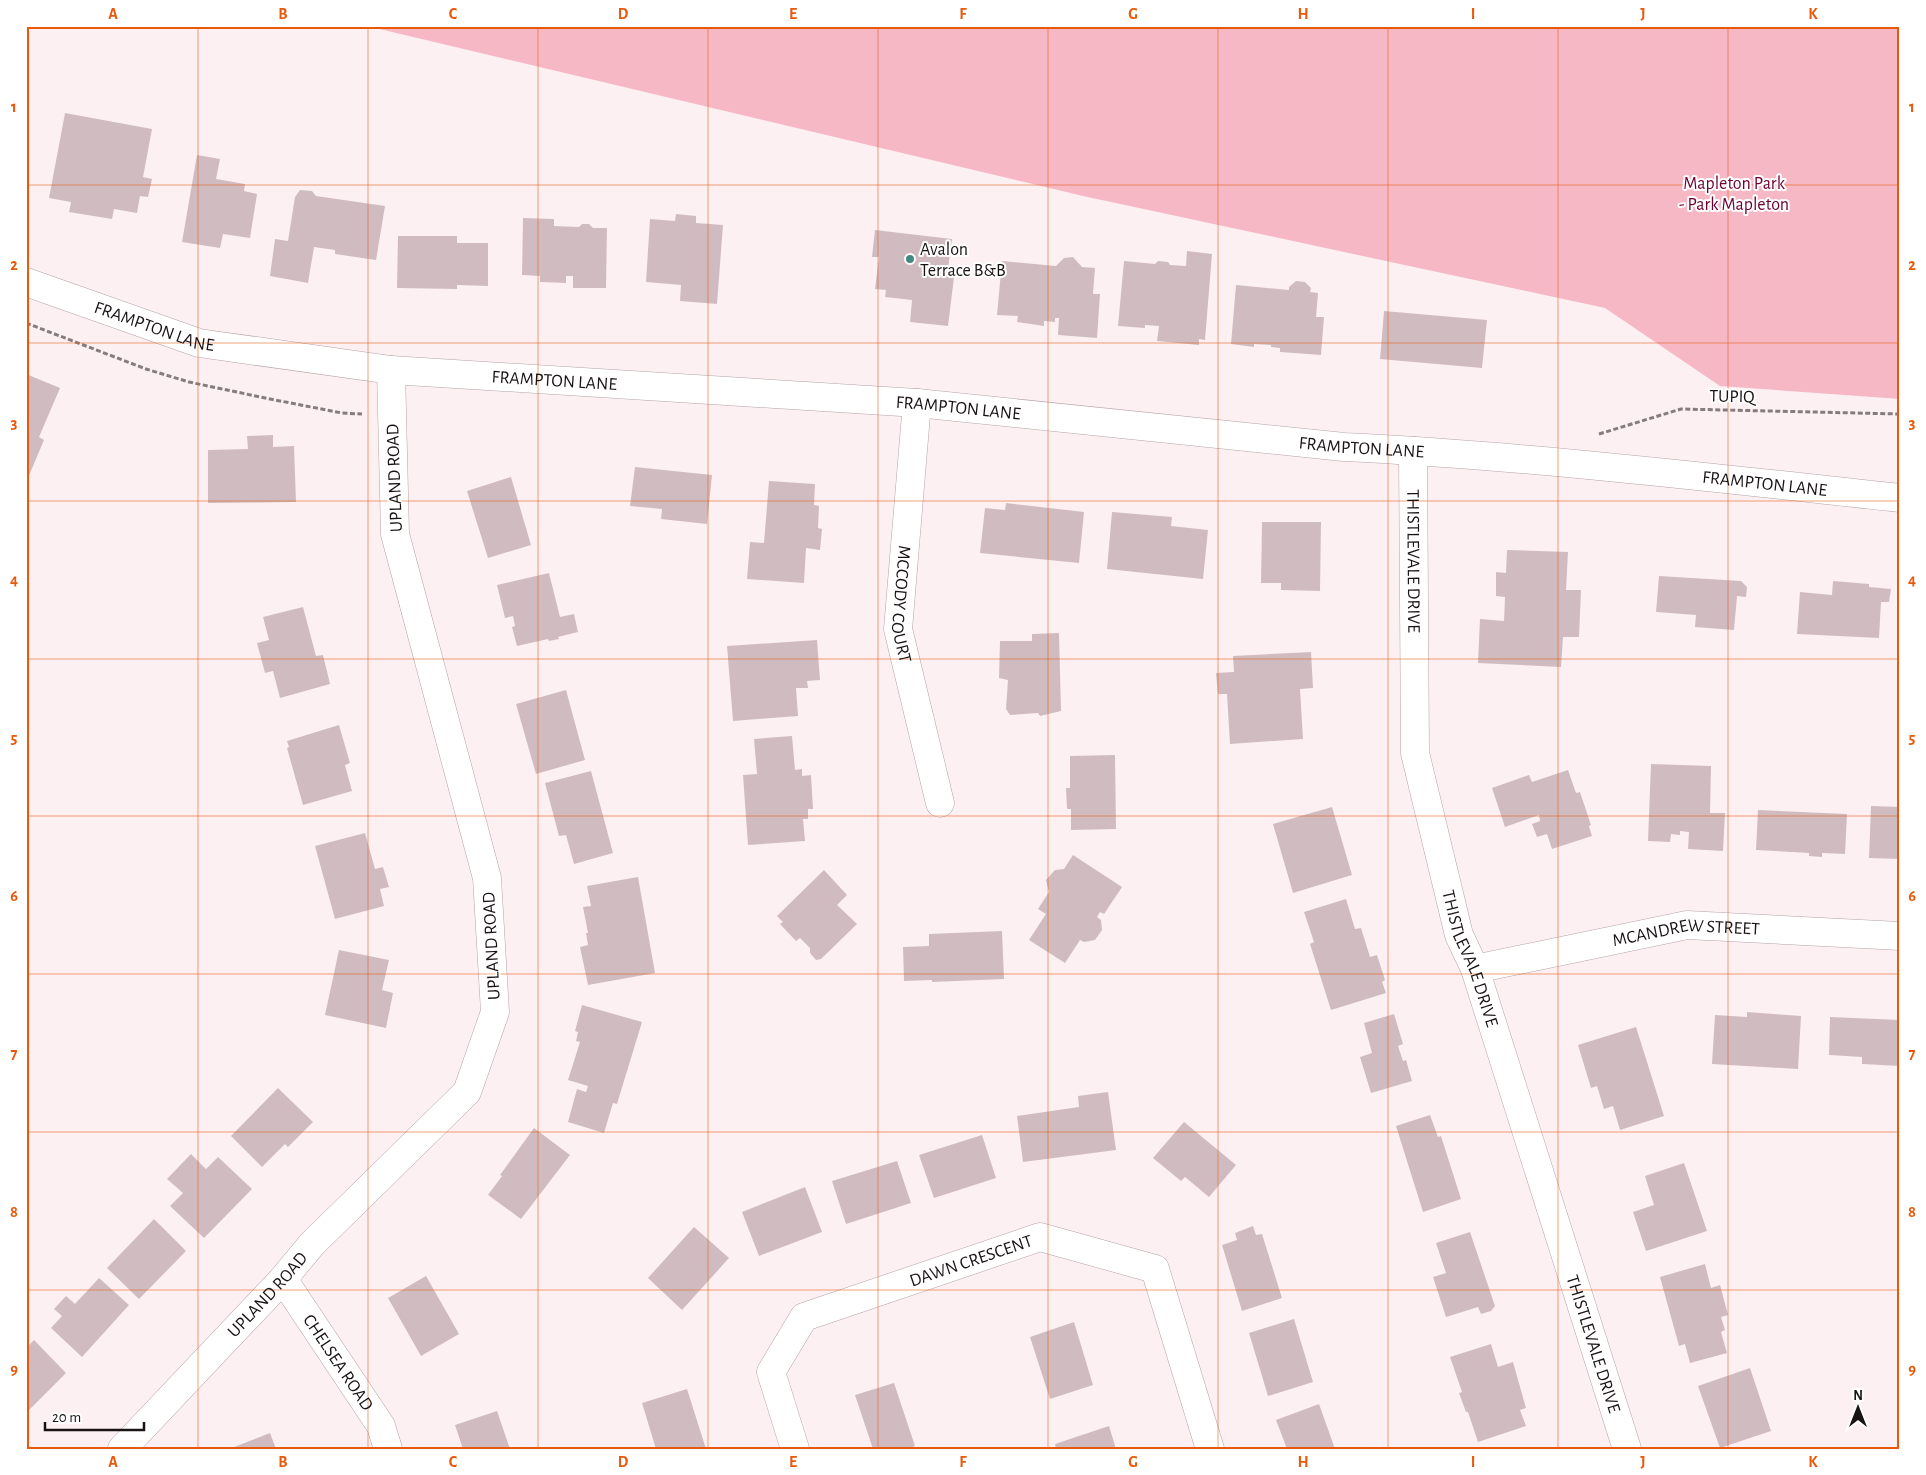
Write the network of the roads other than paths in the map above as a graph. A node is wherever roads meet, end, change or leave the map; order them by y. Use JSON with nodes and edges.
{"nodes":[{"id":1,"x":26,"y":282,"type":"edge"},
{"id":2,"x":391,"y":370,"type":"junction"},
{"id":3,"x":917,"y":403,"type":"junction"},
{"id":4,"x":1413,"y":450,"type":"junction"},
{"id":5,"x":1900,"y":498,"type":"edge"},
{"id":6,"x":940,"y":803,"type":"dead end"},
{"id":7,"x":1900,"y":936,"type":"edge"},
{"id":8,"x":1475,"y":970,"type":"junction"},
{"id":9,"x":283,"y":1279,"type":"junction"},
{"id":10,"x":122,"y":1449,"type":"edge"},
{"id":11,"x":388,"y":1449,"type":"edge"},
{"id":12,"x":794,"y":1449,"type":"edge"},
{"id":13,"x":1210,"y":1449,"type":"edge"},
{"id":14,"x":1626,"y":1449,"type":"edge"}],
"edges":[{"from":1,"to":2,"type":"street","name":"FRAMPTON LANE"},
{"from":2,"to":3,"type":"street","name":"FRAMPTON LANE"},
{"from":2,"to":9,"type":"street","name":"UPLAND ROAD"},
{"from":3,"to":4,"type":"street","name":"FRAMPTON LANE"},
{"from":3,"to":6,"type":"street","name":"MCCODY COURT"},
{"from":4,"to":5,"type":"street","name":"FRAMPTON LANE"},
{"from":4,"to":8,"type":"street","name":"THISTLEVALE DRIVE"},
{"from":7,"to":8,"type":"street","name":"MCANDREW STREET"},
{"from":8,"to":14,"type":"street","name":"THISTLEVALE DRIVE"},
{"from":9,"to":10,"type":"street","name":"UPLAND ROAD"},
{"from":9,"to":11,"type":"street","name":"CHELSEA ROAD"},
{"from":12,"to":13,"type":"street","name":"DAWN CRESCENT"}]}
